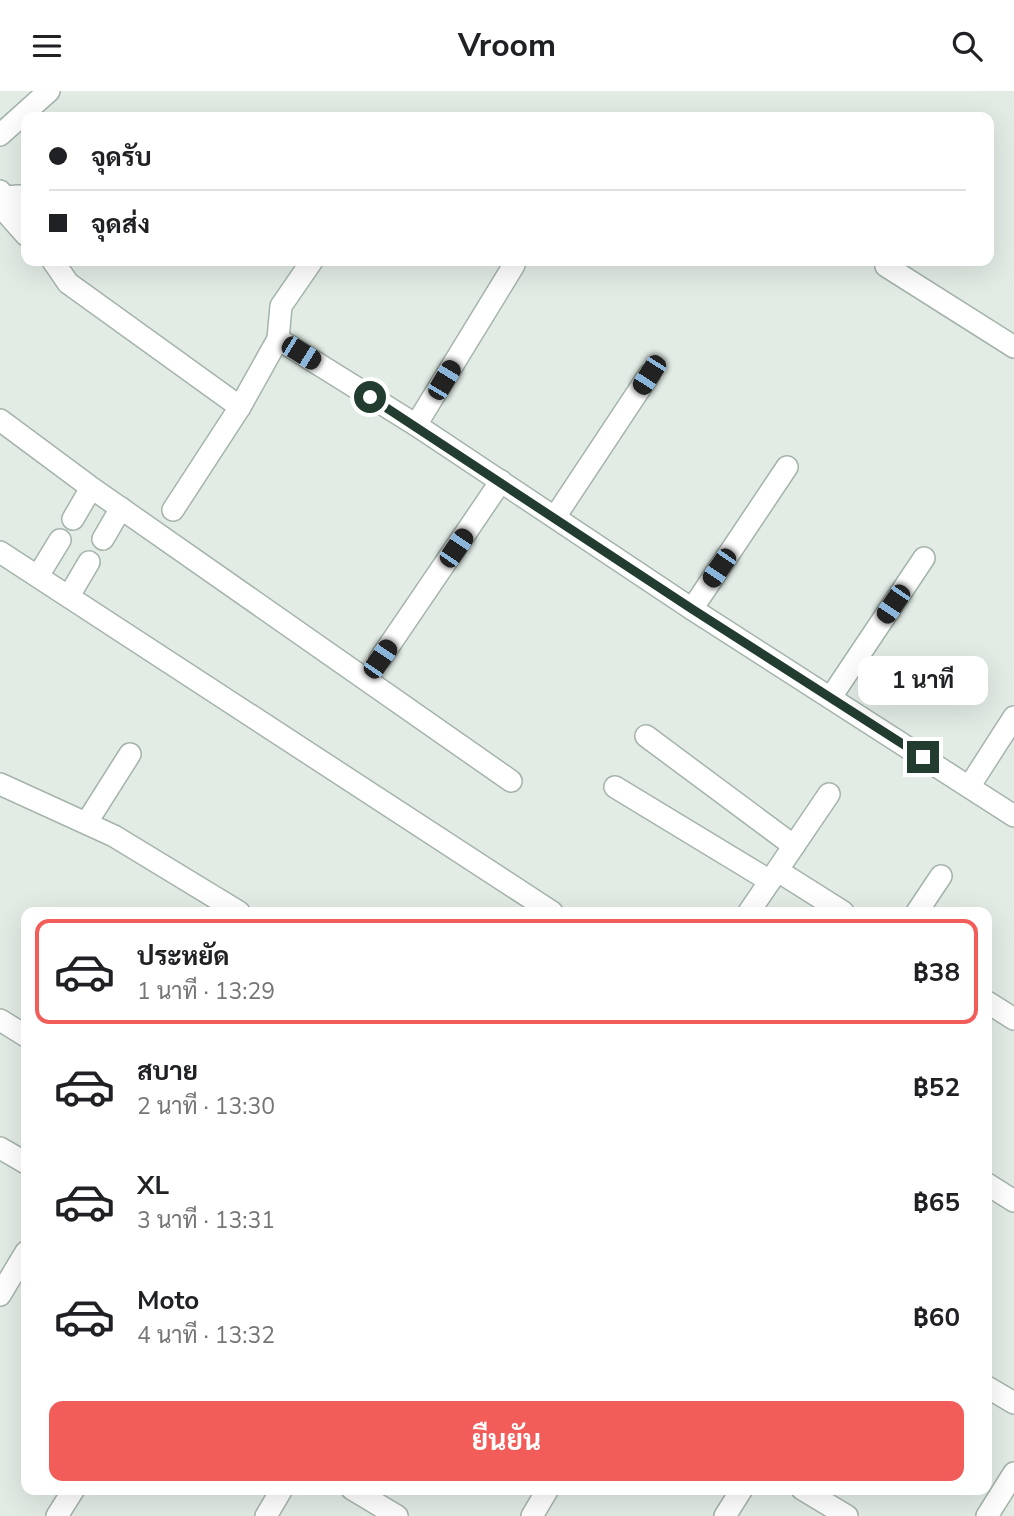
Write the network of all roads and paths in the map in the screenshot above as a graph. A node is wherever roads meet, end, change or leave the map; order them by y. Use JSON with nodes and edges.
{"nodes":[{"id":1,"x":49,"y":91,"type":"edge"},
{"id":2,"x":26,"y":112,"type":"edge"},
{"id":3,"x":21,"y":116,"type":"edge"},
{"id":4,"x":0,"y":135,"type":"edge"},
{"id":5,"x":2,"y":194,"type":"edge"},
{"id":6,"x":21,"y":199,"type":"edge"},
{"id":7,"x":21,"y":229,"type":"edge"},
{"id":8,"x":56,"y":266,"type":"edge"},
{"id":9,"x":309,"y":266,"type":"edge"},
{"id":10,"x":513,"y":266,"type":"edge"},
{"id":11,"x":886,"y":266,"type":"edge"},
{"id":12,"x":278,"y":339,"type":"junction"},
{"id":13,"x":1014,"y":347,"type":"edge"},
{"id":14,"x":649,"y":375,"type":"dead end"},
{"id":15,"x":240,"y":407,"type":"junction"},
{"id":16,"x":0,"y":419,"type":"edge"},
{"id":17,"x":416,"y":425,"type":"junction"},
{"id":18,"x":787,"y":467,"type":"dead end"},
{"id":19,"x":501,"y":481,"type":"junction"},
{"id":20,"x":92,"y":488,"type":"junction"},
{"id":21,"x":121,"y":508,"type":"junction"},
{"id":22,"x":173,"y":510,"type":"dead end"},
{"id":23,"x":555,"y":517,"type":"junction"},
{"id":24,"x":72,"y":519,"type":"dead end"},
{"id":25,"x":103,"y":539,"type":"dead end"},
{"id":26,"x":60,"y":540,"type":"dead end"},
{"id":27,"x":0,"y":552,"type":"edge"},
{"id":28,"x":924,"y":558,"type":"dead end"},
{"id":29,"x":89,"y":562,"type":"dead end"},
{"id":30,"x":37,"y":576,"type":"junction"},
{"id":31,"x":69,"y":596,"type":"junction"},
{"id":32,"x":692,"y":609,"type":"junction"},
{"id":33,"x":380,"y":659,"type":"dead end"},
{"id":34,"x":831,"y":697,"type":"junction"},
{"id":35,"x":1014,"y":717,"type":"edge"},
{"id":36,"x":646,"y":736,"type":"dead end"},
{"id":37,"x":130,"y":754,"type":"dead end"},
{"id":38,"x":511,"y":781,"type":"dead end"},
{"id":39,"x":0,"y":784,"type":"edge"},
{"id":40,"x":615,"y":786,"type":"dead end"},
{"id":41,"x":970,"y":787,"type":"junction"},
{"id":42,"x":829,"y":794,"type":"dead end"},
{"id":43,"x":1014,"y":816,"type":"edge"},
{"id":44,"x":87,"y":823,"type":"junction"},
{"id":45,"x":794,"y":846,"type":"junction"},
{"id":46,"x":774,"y":876,"type":"junction"},
{"id":47,"x":941,"y":876,"type":"dead end"},
{"id":48,"x":231,"y":907,"type":"edge"},
{"id":49,"x":544,"y":907,"type":"edge"},
{"id":50,"x":753,"y":907,"type":"edge"},
{"id":51,"x":833,"y":907,"type":"edge"},
{"id":52,"x":920,"y":907,"type":"edge"},
{"id":53,"x":992,"y":1005,"type":"edge"},
{"id":54,"x":1014,"y":1019,"type":"edge"},
{"id":55,"x":0,"y":1020,"type":"edge"},
{"id":56,"x":21,"y":1033,"type":"edge"},
{"id":57,"x":0,"y":1148,"type":"edge"},
{"id":58,"x":21,"y":1160,"type":"edge"},
{"id":59,"x":992,"y":1187,"type":"edge"},
{"id":60,"x":1014,"y":1201,"type":"edge"},
{"id":61,"x":21,"y":1260,"type":"edge"},
{"id":62,"x":0,"y":1295,"type":"edge"},
{"id":63,"x":992,"y":1390,"type":"edge"},
{"id":64,"x":1014,"y":1403,"type":"edge"},
{"id":65,"x":1014,"y":1473,"type":"edge"},
{"id":66,"x":70,"y":1495,"type":"edge"},
{"id":67,"x":278,"y":1495,"type":"edge"},
{"id":68,"x":362,"y":1495,"type":"edge"},
{"id":69,"x":544,"y":1495,"type":"edge"},
{"id":70,"x":738,"y":1495,"type":"edge"},
{"id":71,"x":812,"y":1495,"type":"edge"},
{"id":72,"x":57,"y":1516,"type":"edge"},
{"id":73,"x":266,"y":1516,"type":"edge"},
{"id":74,"x":397,"y":1516,"type":"edge"},
{"id":75,"x":532,"y":1516,"type":"edge"},
{"id":76,"x":725,"y":1516,"type":"edge"},
{"id":77,"x":847,"y":1516,"type":"edge"},
{"id":78,"x":987,"y":1516,"type":"edge"}],
"edges":[{"from":1,"to":2,"type":"street"},
{"from":3,"to":4,"type":"street"},
{"from":5,"to":6,"type":"street"},
{"from":5,"to":7,"type":"street"},
{"from":8,"to":15,"type":"street"},
{"from":9,"to":12,"type":"street"},
{"from":10,"to":17,"type":"street"},
{"from":11,"to":13,"type":"street"},
{"from":12,"to":15,"type":"street"},
{"from":12,"to":17,"type":"street"},
{"from":14,"to":23,"type":"street"},
{"from":15,"to":22,"type":"street"},
{"from":16,"to":20,"type":"street"},
{"from":17,"to":19,"type":"street"},
{"from":18,"to":32,"type":"street"},
{"from":19,"to":23,"type":"street"},
{"from":19,"to":33,"type":"street"},
{"from":20,"to":21,"type":"street"},
{"from":20,"to":24,"type":"street"},
{"from":21,"to":25,"type":"street"},
{"from":21,"to":38,"type":"street"},
{"from":23,"to":32,"type":"street"},
{"from":26,"to":30,"type":"street"},
{"from":27,"to":30,"type":"street"},
{"from":28,"to":34,"type":"street"},
{"from":29,"to":31,"type":"street"},
{"from":30,"to":31,"type":"street"},
{"from":31,"to":49,"type":"street"},
{"from":32,"to":34,"type":"street"},
{"from":34,"to":41,"type":"street"},
{"from":35,"to":41,"type":"street"},
{"from":36,"to":45,"type":"street"},
{"from":37,"to":44,"type":"street"},
{"from":39,"to":44,"type":"street"},
{"from":40,"to":46,"type":"street"},
{"from":41,"to":43,"type":"street"},
{"from":42,"to":45,"type":"street"},
{"from":44,"to":48,"type":"street"},
{"from":45,"to":46,"type":"street"},
{"from":46,"to":50,"type":"street"},
{"from":46,"to":51,"type":"street"},
{"from":47,"to":52,"type":"street"},
{"from":53,"to":54,"type":"street"},
{"from":55,"to":56,"type":"street"},
{"from":57,"to":58,"type":"street"},
{"from":59,"to":60,"type":"street"},
{"from":61,"to":62,"type":"street"},
{"from":63,"to":64,"type":"street"},
{"from":65,"to":78,"type":"street"},
{"from":66,"to":72,"type":"street"},
{"from":67,"to":73,"type":"street"},
{"from":68,"to":74,"type":"street"},
{"from":69,"to":75,"type":"street"},
{"from":70,"to":76,"type":"street"},
{"from":71,"to":77,"type":"street"}]}
